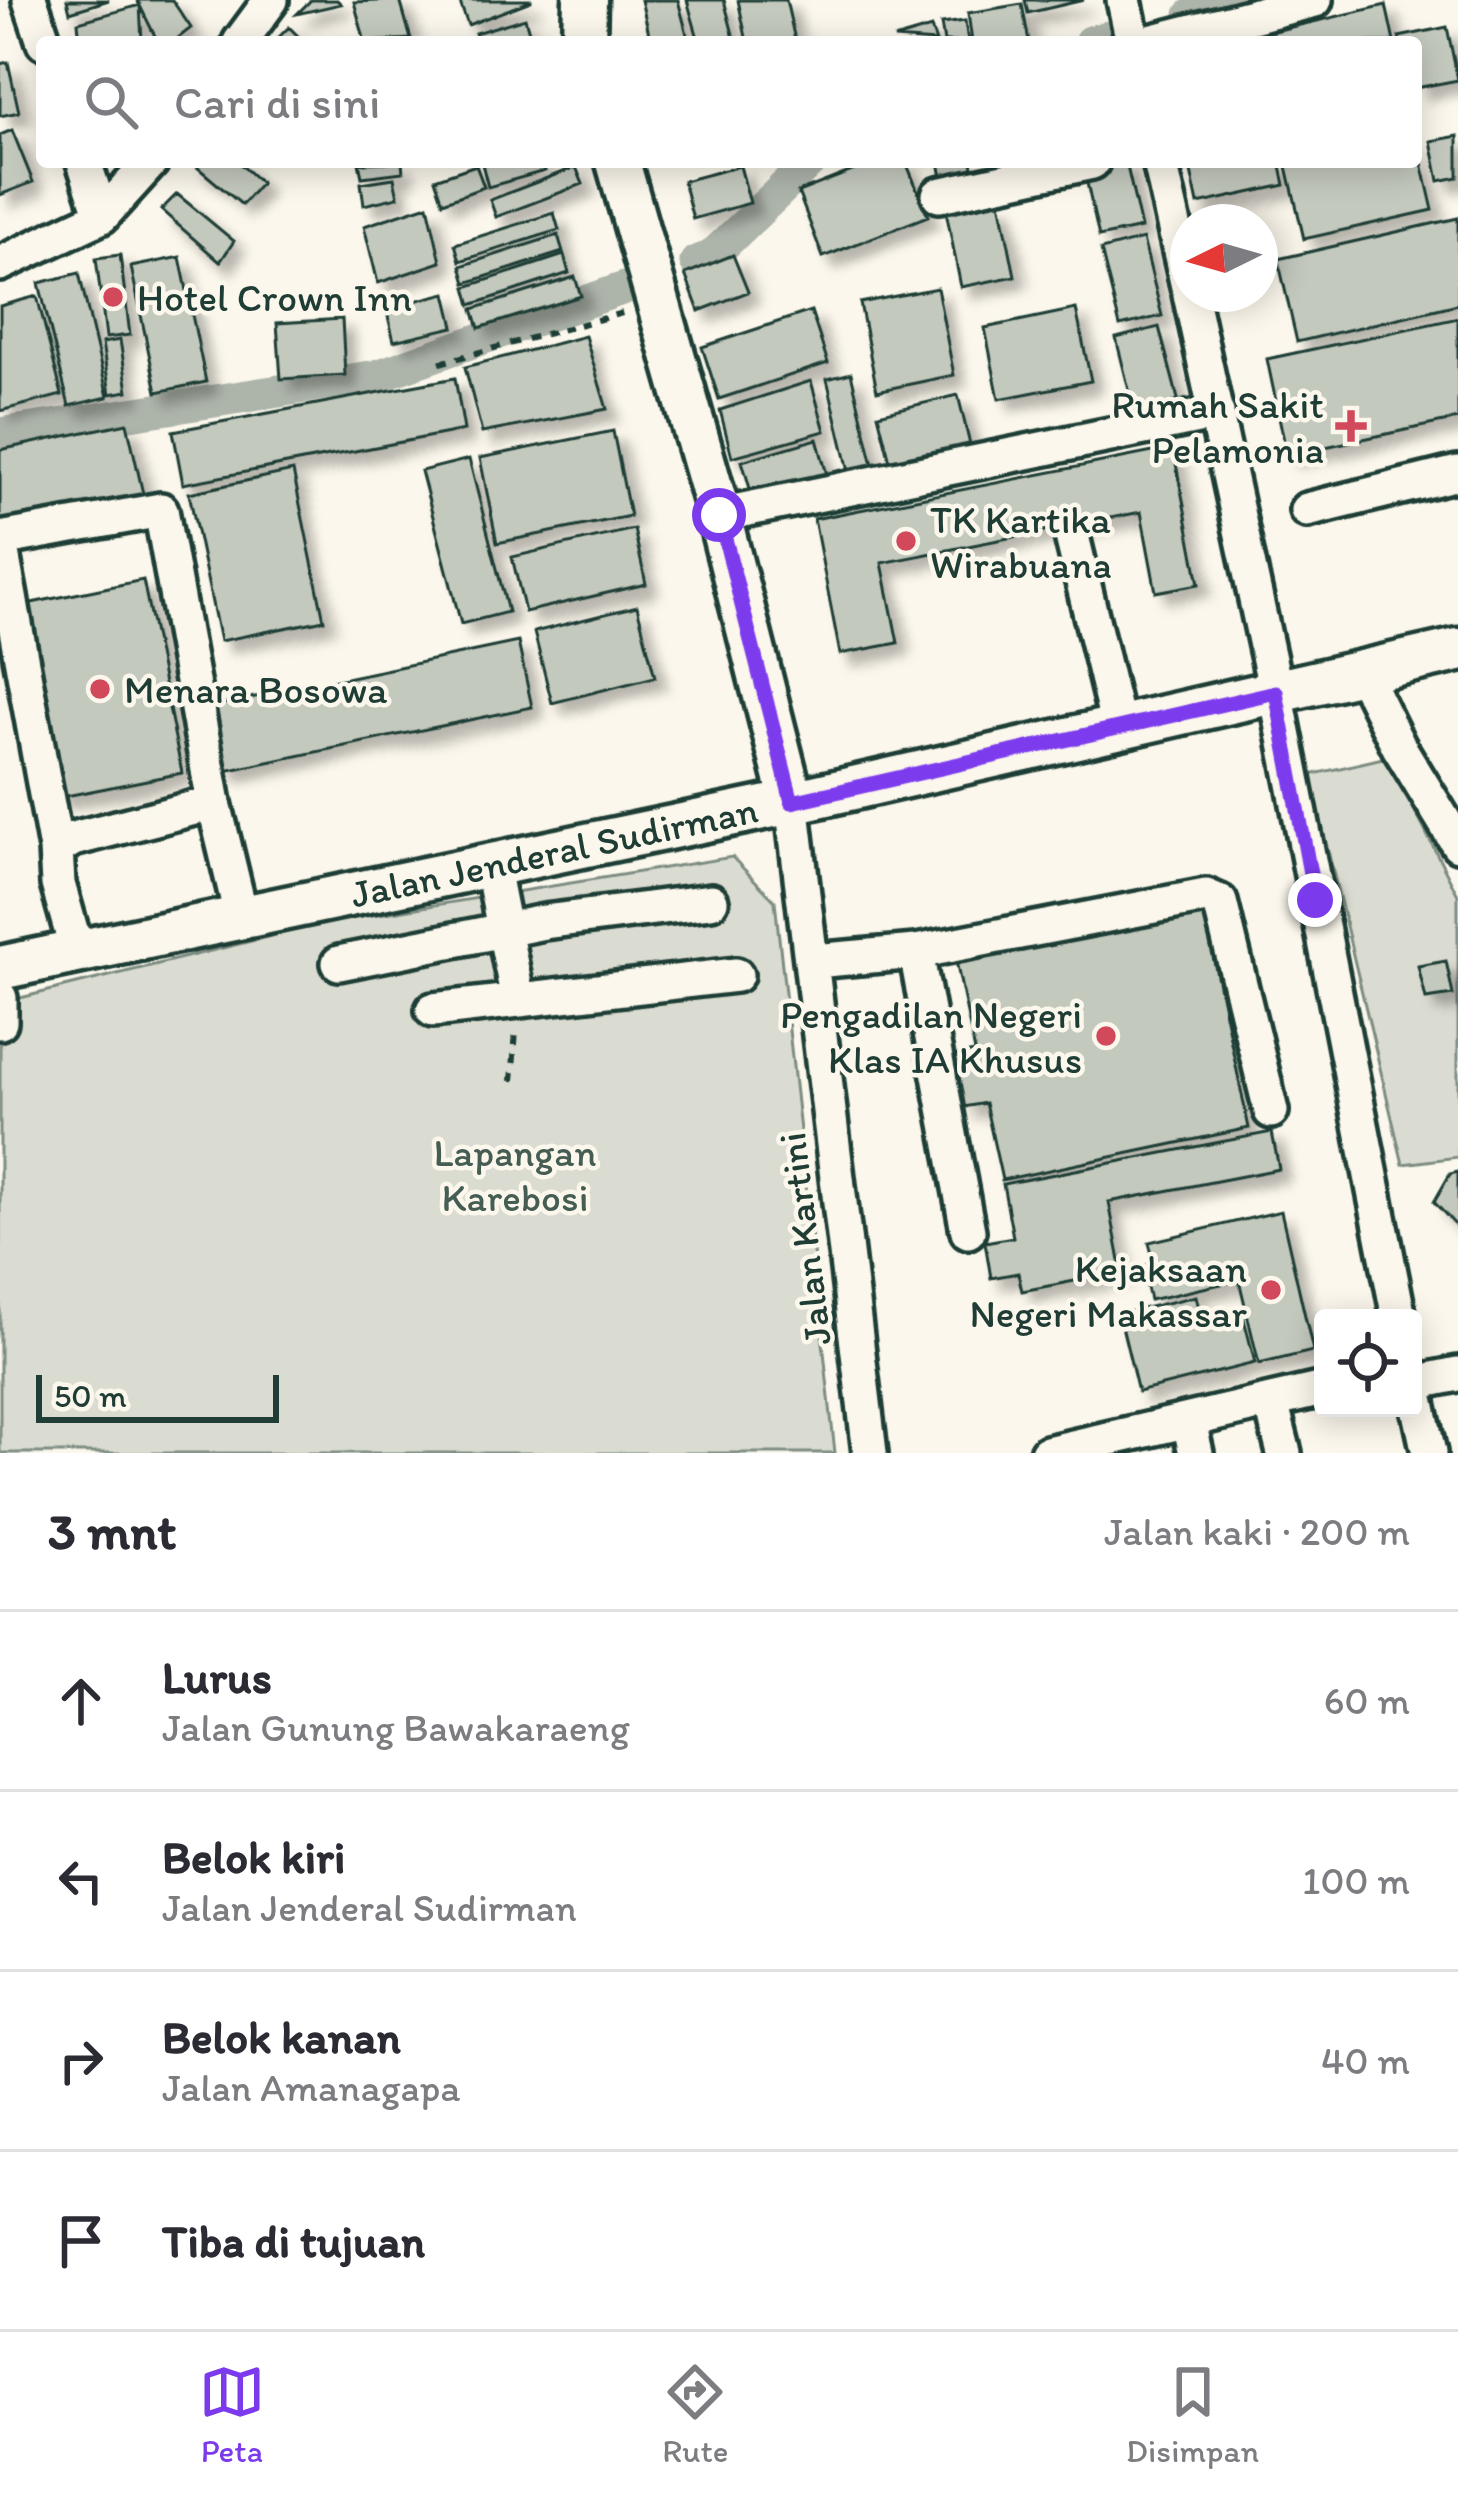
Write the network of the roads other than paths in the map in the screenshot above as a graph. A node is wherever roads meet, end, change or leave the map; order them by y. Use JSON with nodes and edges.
{"nodes":[{"id":1,"x":31,"y":0,"type":"edge"},
{"id":2,"x":271,"y":0,"type":"edge"},
{"id":3,"x":1124,"y":0,"type":"edge"},
{"id":4,"x":1315,"y":0,"type":"edge"},
{"id":5,"x":42,"y":36,"type":"edge"},
{"id":6,"x":244,"y":36,"type":"edge"},
{"id":7,"x":1132,"y":36,"type":"edge"},
{"id":8,"x":1174,"y":36,"type":"edge"},
{"id":9,"x":86,"y":168,"type":"edge"},
{"id":10,"x":146,"y":168,"type":"edge"},
{"id":11,"x":620,"y":168,"type":"edge"},
{"id":12,"x":1065,"y":168,"type":"edge"},
{"id":13,"x":1161,"y":168,"type":"edge"},
{"id":14,"x":939,"y":196,"type":"dead end"},
{"id":15,"x":1170,"y":206,"type":"edge"},
{"id":16,"x":102,"y":216,"type":"junction"},
{"id":17,"x":0,"y":264,"type":"edge"},
{"id":18,"x":1194,"y":312,"type":"edge"},
{"id":19,"x":1217,"y":412,"type":"junction"},
{"id":20,"x":1458,"y":473,"type":"edge"},
{"id":21,"x":1307,"y":510,"type":"dead end"},
{"id":22,"x":719,"y":515,"type":"junction"},
{"id":23,"x":1071,"y":532,"type":"dead end"},
{"id":24,"x":0,"y":540,"type":"edge"},
{"id":25,"x":1458,"y":650,"type":"edge"},
{"id":26,"x":1362,"y":672,"type":"junction"},
{"id":27,"x":1276,"y":692,"type":"junction"},
{"id":28,"x":1118,"y":727,"type":"junction"},
{"id":29,"x":792,"y":802,"type":"junction"},
{"id":30,"x":214,"y":803,"type":"junction"},
{"id":31,"x":1458,"y":844,"type":"edge"},
{"id":32,"x":56,"y":849,"type":"junction"},
{"id":33,"x":491,"y":863,"type":"junction"},
{"id":34,"x":711,"y":901,"type":"dead end"},
{"id":35,"x":241,"y":915,"type":"junction"},
{"id":36,"x":502,"y":930,"type":"junction"},
{"id":37,"x":77,"y":951,"type":"junction"},
{"id":38,"x":916,"y":952,"type":"junction"},
{"id":39,"x":814,"y":962,"type":"junction"},
{"id":40,"x":339,"y":963,"type":"dead end"},
{"id":41,"x":0,"y":968,"type":"edge"},
{"id":42,"x":736,"y":975,"type":"dead end"},
{"id":43,"x":0,"y":998,"type":"edge"},
{"id":44,"x":518,"y":1000,"type":"junction"},
{"id":45,"x":433,"y":1010,"type":"dead end"},
{"id":46,"x":0,"y":1022,"type":"edge"},
{"id":47,"x":1271,"y":1111,"type":"dead end"},
{"id":48,"x":968,"y":1231,"type":"dead end"},
{"id":49,"x":1397,"y":1309,"type":"edge"},
{"id":50,"x":1458,"y":1374,"type":"edge"},
{"id":51,"x":1422,"y":1380,"type":"edge"},
{"id":52,"x":1314,"y":1391,"type":"edge"},
{"id":53,"x":1271,"y":1402,"type":"junction"},
{"id":54,"x":1421,"y":1417,"type":"edge"},
{"id":55,"x":1193,"y":1438,"type":"edge"},
{"id":56,"x":870,"y":1453,"type":"edge"},
{"id":57,"x":1047,"y":1453,"type":"edge"},
{"id":58,"x":1283,"y":1453,"type":"edge"},
{"id":59,"x":1429,"y":1453,"type":"edge"}],
"edges":[{"from":1,"to":5,"type":"street"},
{"from":2,"to":6,"type":"street"},
{"from":3,"to":7,"type":"street"},
{"from":4,"to":8,"type":"street"},
{"from":9,"to":16,"type":"street"},
{"from":10,"to":16,"type":"street"},
{"from":11,"to":22,"type":"main road"},
{"from":12,"to":14,"type":"street"},
{"from":13,"to":15,"type":"street"},
{"from":16,"to":17,"type":"street"},
{"from":18,"to":19,"type":"street"},
{"from":19,"to":22,"type":"street"},
{"from":19,"to":27,"type":"street"},
{"from":20,"to":21,"type":"street"},
{"from":22,"to":29,"type":"main road"},
{"from":23,"to":28,"type":"street"},
{"from":24,"to":30,"type":"street"},
{"from":24,"to":32,"type":"street"},
{"from":25,"to":26,"type":"main road","name":"Jalan Jenderal Sudirman"},
{"from":26,"to":27,"type":"main road","name":"Jalan Jenderal Sudirman"},
{"from":26,"to":31,"type":"street"},
{"from":27,"to":28,"type":"main road","name":"Jalan Jenderal Sudirman"},
{"from":27,"to":49,"type":"street"},
{"from":28,"to":29,"type":"main road","name":"Jalan Jenderal Sudirman"},
{"from":29,"to":33,"type":"main road","name":"Jalan Jenderal Sudirman"},
{"from":29,"to":39,"type":"street","name":"Jalan Kartini"},
{"from":30,"to":32,"type":"street"},
{"from":30,"to":35,"type":"street"},
{"from":32,"to":37,"type":"street"},
{"from":33,"to":35,"type":"main road","name":"Jalan Jenderal Sudirman"},
{"from":33,"to":36,"type":"street"},
{"from":34,"to":36,"type":"street"},
{"from":35,"to":37,"type":"main road","name":"Jalan Jenderal Sudirman"},
{"from":36,"to":40,"type":"street"},
{"from":36,"to":44,"type":"street"},
{"from":37,"to":41,"type":"main road","name":"Jalan Jenderal Sudirman"},
{"from":38,"to":39,"type":"street"},
{"from":38,"to":47,"type":"street"},
{"from":38,"to":48,"type":"street"},
{"from":39,"to":56,"type":"street","name":"Jalan Kartini"},
{"from":42,"to":44,"type":"street"},
{"from":43,"to":46,"type":"street"},
{"from":44,"to":45,"type":"street"},
{"from":50,"to":51,"type":"street"},
{"from":52,"to":53,"type":"street"},
{"from":53,"to":55,"type":"street"},
{"from":53,"to":58,"type":"street"},
{"from":54,"to":59,"type":"street"},
{"from":55,"to":57,"type":"street"}]}
